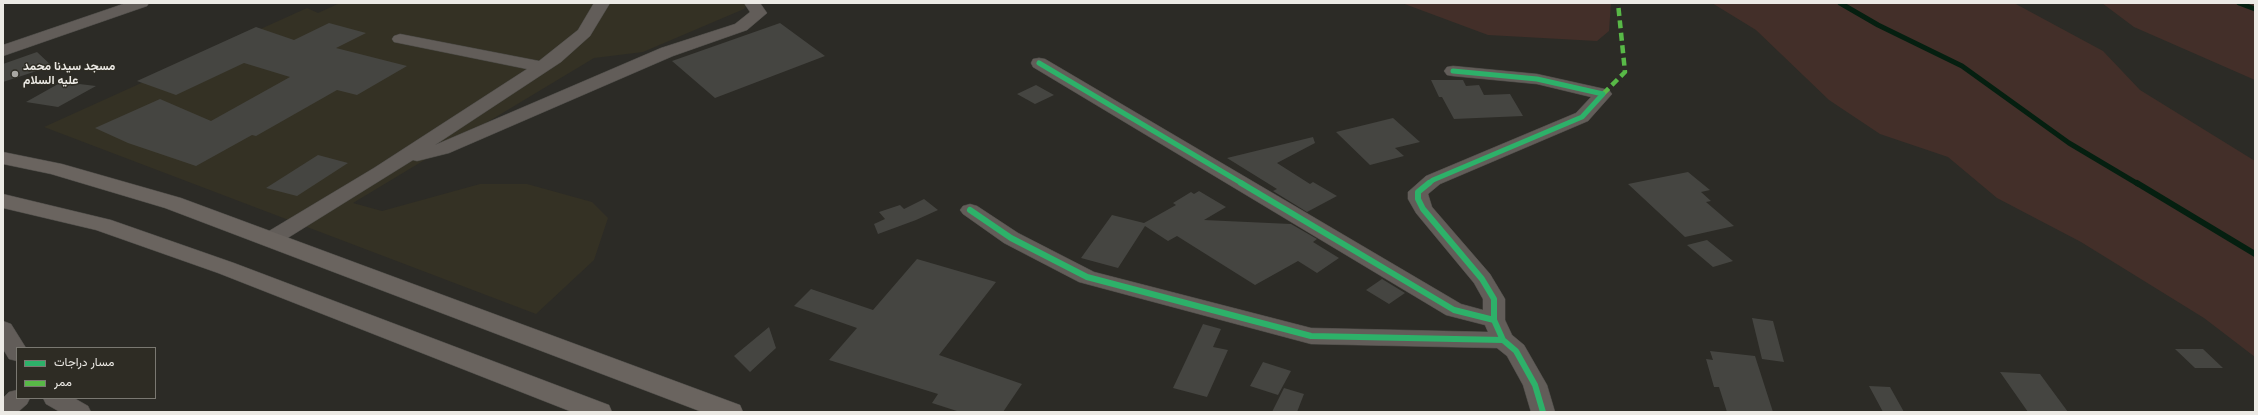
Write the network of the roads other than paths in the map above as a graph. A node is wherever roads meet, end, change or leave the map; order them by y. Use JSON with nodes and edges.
{"nodes":[{"id":1,"x":141,"y":3,"type":"edge"},
{"id":2,"x":602,"y":3,"type":"edge"},
{"id":3,"x":752,"y":3,"type":"edge"},
{"id":4,"x":400,"y":40,"type":"dead end"},
{"id":5,"x":3,"y":51,"type":"edge"},
{"id":6,"x":1038,"y":63,"type":"dead end"},
{"id":7,"x":542,"y":67,"type":"junction"},
{"id":8,"x":1453,"y":71,"type":"dead end"},
{"id":9,"x":3,"y":158,"type":"edge"},
{"id":10,"x":401,"y":159,"type":"junction"},
{"id":11,"x":3,"y":201,"type":"edge"},
{"id":12,"x":970,"y":210,"type":"dead end"},
{"id":13,"x":271,"y":239,"type":"junction"},
{"id":14,"x":1494,"y":320,"type":"junction"},
{"id":15,"x":3,"y":329,"type":"edge"},
{"id":16,"x":1503,"y":340,"type":"junction"},
{"id":17,"x":16,"y":351,"type":"edge"},
{"id":18,"x":17,"y":399,"type":"edge"},
{"id":19,"x":57,"y":399,"type":"edge"},
{"id":20,"x":3,"y":412,"type":"edge"},
{"id":21,"x":79,"y":412,"type":"edge"},
{"id":22,"x":598,"y":412,"type":"edge"},
{"id":23,"x":730,"y":412,"type":"edge"},
{"id":24,"x":1543,"y":412,"type":"edge"}],
"edges":[{"from":1,"to":5,"type":"street"},
{"from":2,"to":7,"type":"street"},
{"from":3,"to":10,"type":"street"},
{"from":4,"to":7,"type":"street"},
{"from":6,"to":14,"type":"street"},
{"from":7,"to":10,"type":"street"},
{"from":8,"to":14,"type":"street"},
{"from":9,"to":13,"type":"highway"},
{"from":10,"to":13,"type":"street"},
{"from":11,"to":22,"type":"highway"},
{"from":12,"to":16,"type":"street"},
{"from":13,"to":23,"type":"highway"},
{"from":14,"to":16,"type":"street"},
{"from":15,"to":17,"type":"street"},
{"from":16,"to":24,"type":"street"},
{"from":18,"to":20,"type":"street"},
{"from":19,"to":21,"type":"street"}]}
